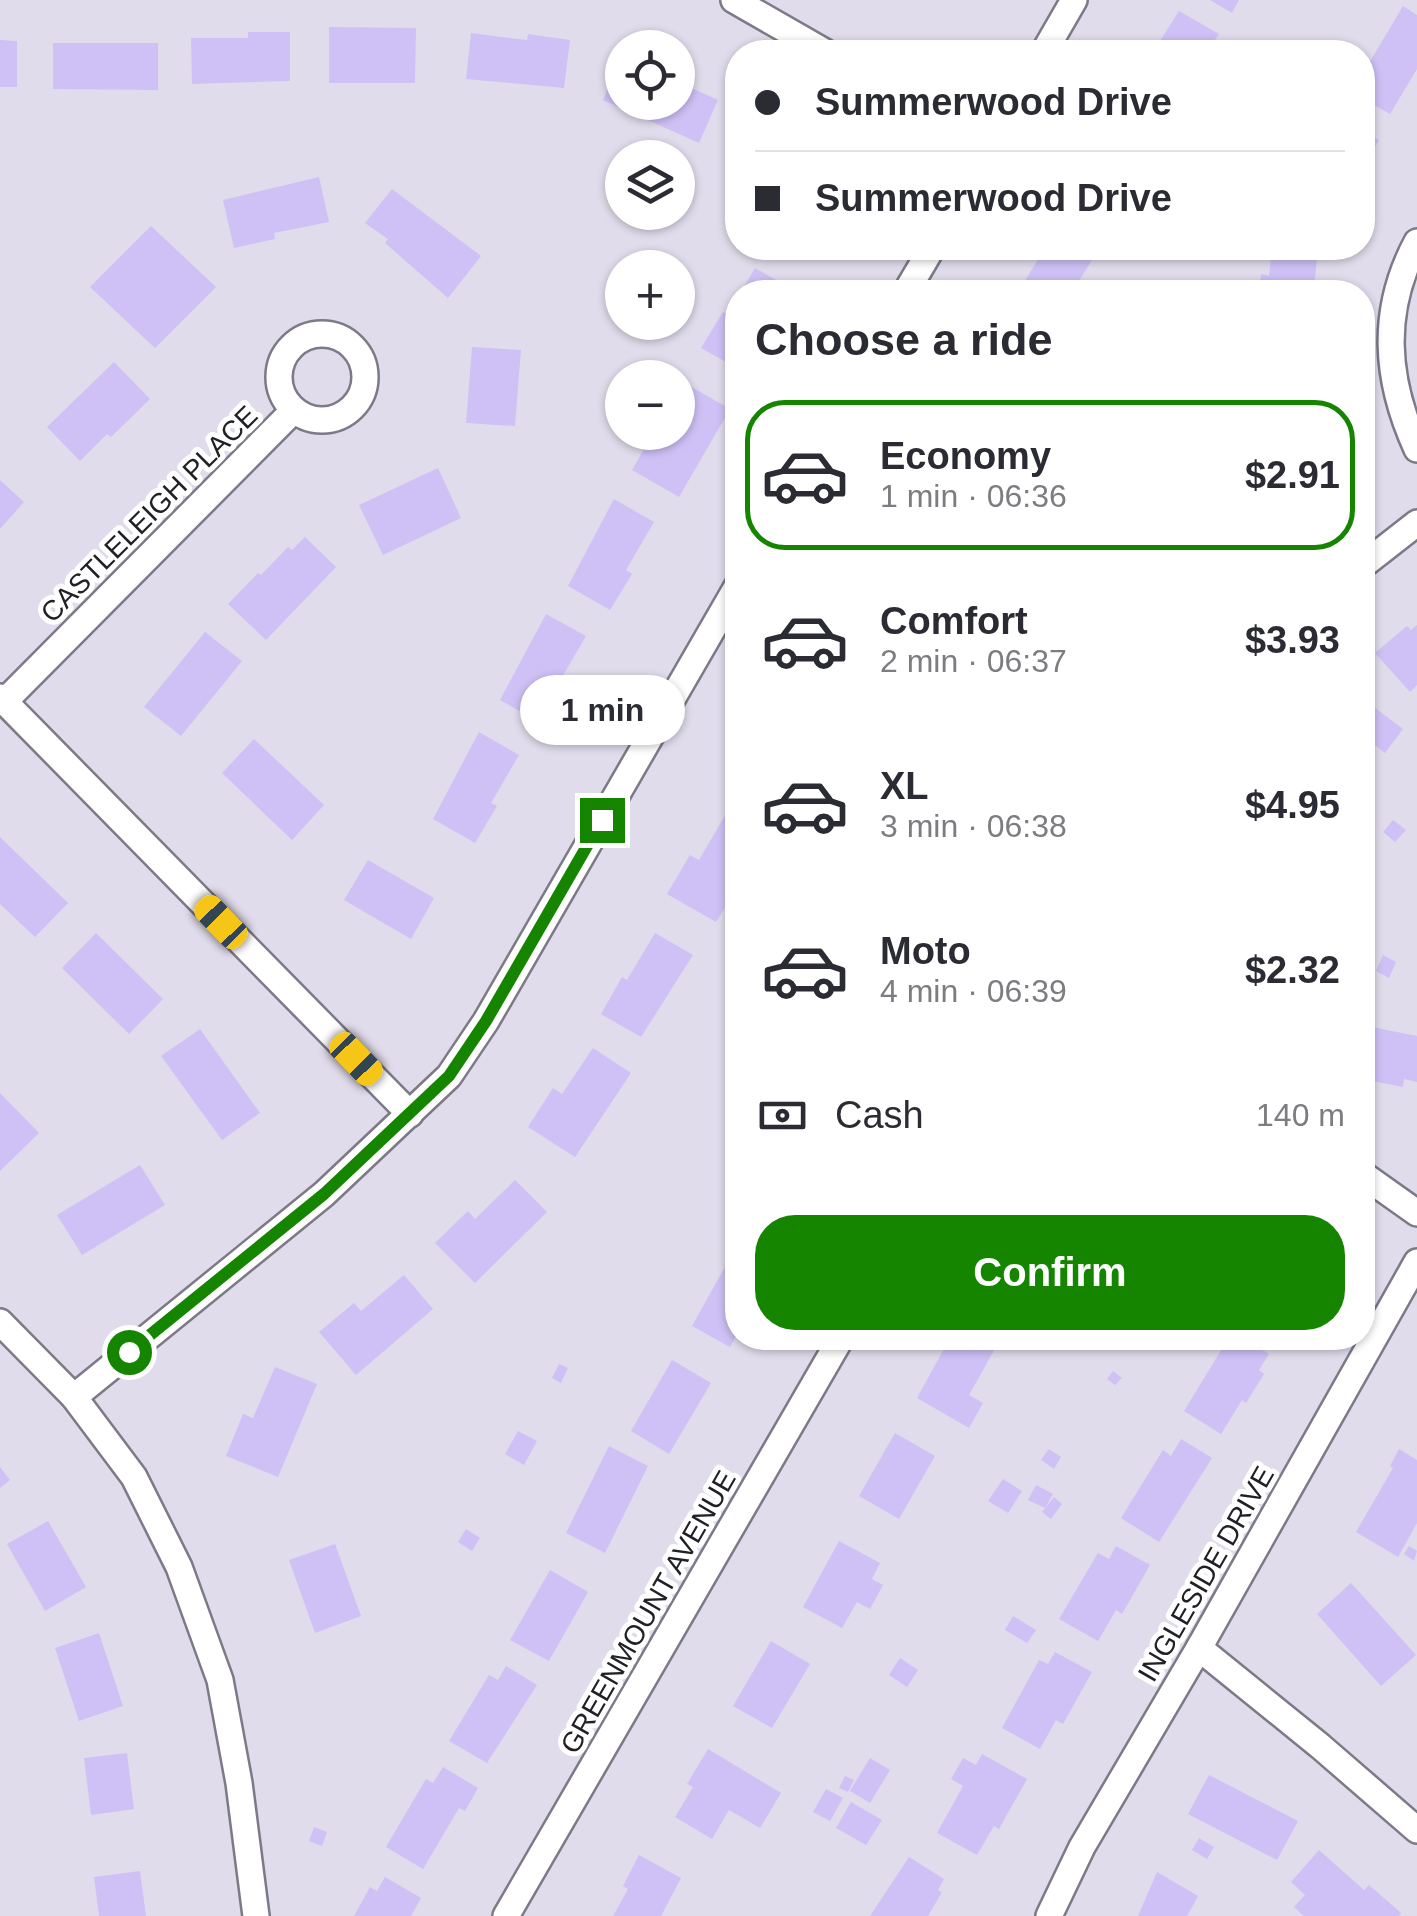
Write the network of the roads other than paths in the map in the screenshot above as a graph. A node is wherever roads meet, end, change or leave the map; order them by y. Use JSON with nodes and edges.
{"nodes":[{"id":1,"x":734,"y":0,"type":"edge"},
{"id":2,"x":1074,"y":0,"type":"edge"},
{"id":3,"x":804,"y":40,"type":"edge"},
{"id":4,"x":1051,"y":40,"type":"edge"},
{"id":5,"x":1417,"y":242,"type":"edge"},
{"id":6,"x":294,"y":410,"type":"dead end"},
{"id":7,"x":1417,"y":449,"type":"edge"},
{"id":8,"x":1417,"y":523,"type":"edge"},
{"id":9,"x":1375,"y":556,"type":"edge"},
{"id":10,"x":725,"y":607,"type":"edge"},
{"id":11,"x":2,"y":699,"type":"edge"},
{"id":12,"x":410,"y":1114,"type":"junction"},
{"id":13,"x":1375,"y":1183,"type":"edge"},
{"id":14,"x":1417,"y":1213,"type":"edge"},
{"id":15,"x":1417,"y":1262,"type":"edge"},
{"id":16,"x":0,"y":1322,"type":"edge"},
{"id":17,"x":1375,"y":1336,"type":"edge"},
{"id":18,"x":834,"y":1350,"type":"edge"},
{"id":19,"x":1367,"y":1350,"type":"edge"},
{"id":20,"x":74,"y":1397,"type":"junction"},
{"id":21,"x":1199,"y":1648,"type":"junction"},
{"id":22,"x":1417,"y":1830,"type":"edge"},
{"id":23,"x":256,"y":1916,"type":"edge"},
{"id":24,"x":506,"y":1916,"type":"edge"},
{"id":25,"x":1049,"y":1916,"type":"edge"}],
"edges":[{"from":1,"to":3,"type":"street"},
{"from":2,"to":4,"type":"street"},
{"from":5,"to":7,"type":"street"},
{"from":6,"to":11,"type":"street","name":"CASTLELEIGH PLACE"},
{"from":8,"to":9,"type":"street"},
{"from":10,"to":12,"type":"street"},
{"from":11,"to":12,"type":"street"},
{"from":12,"to":20,"type":"street"},
{"from":13,"to":14,"type":"street"},
{"from":15,"to":17,"type":"street","name":"INGLESIDE DRIVE"},
{"from":16,"to":20,"type":"street"},
{"from":18,"to":24,"type":"street","name":"GREENMOUNT AVENUE"},
{"from":19,"to":21,"type":"street","name":"INGLESIDE DRIVE"},
{"from":20,"to":23,"type":"street"},
{"from":21,"to":22,"type":"street"},
{"from":21,"to":25,"type":"street","name":"INGLESIDE DRIVE"}]}
